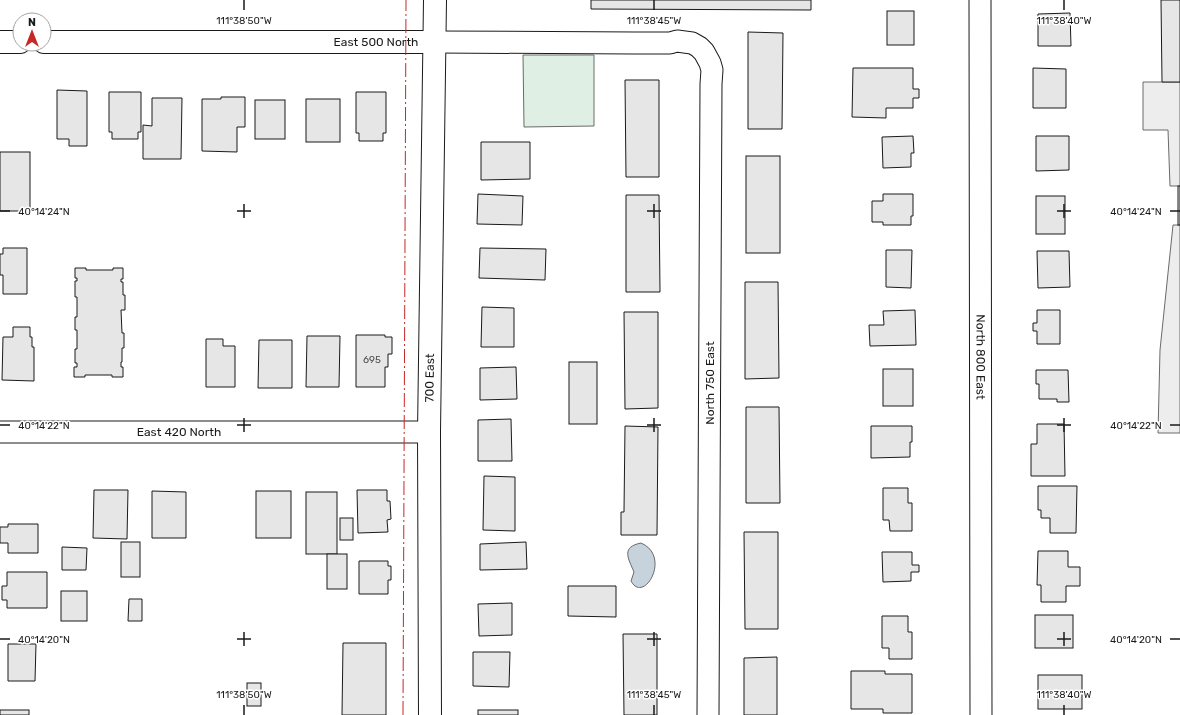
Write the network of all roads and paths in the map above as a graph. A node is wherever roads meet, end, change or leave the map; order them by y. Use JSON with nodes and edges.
{"nodes":[{"id":1,"x":435,"y":0,"type":"edge"},
{"id":2,"x":980,"y":0,"type":"edge"},
{"id":3,"x":0,"y":42,"type":"edge"},
{"id":4,"x":12,"y":42,"type":"edge"},
{"id":5,"x":52,"y":42,"type":"edge"},
{"id":6,"x":435,"y":42,"type":"junction"},
{"id":7,"x":704,"y":52,"type":"joint"},
{"id":8,"x":0,"y":432,"type":"edge"},
{"id":9,"x":429,"y":432,"type":"junction"},
{"id":10,"x":430,"y":715,"type":"edge"},
{"id":11,"x":708,"y":715,"type":"edge"},
{"id":12,"x":980,"y":715,"type":"edge"}],
"edges":[{"from":1,"to":6,"type":"street","name":"700 East"},
{"from":2,"to":12,"type":"street","name":"North 800 East"},
{"from":3,"to":4,"type":"street"},
{"from":5,"to":6,"type":"street","name":"East 500 North"},
{"from":6,"to":7,"type":"street","name":"East 500 North"},
{"from":6,"to":9,"type":"street","name":"700 East"},
{"from":7,"to":11,"type":"street","name":"North 750 East"},
{"from":8,"to":9,"type":"street","name":"East 420 North"},
{"from":9,"to":10,"type":"street","name":"700 East"}]}
